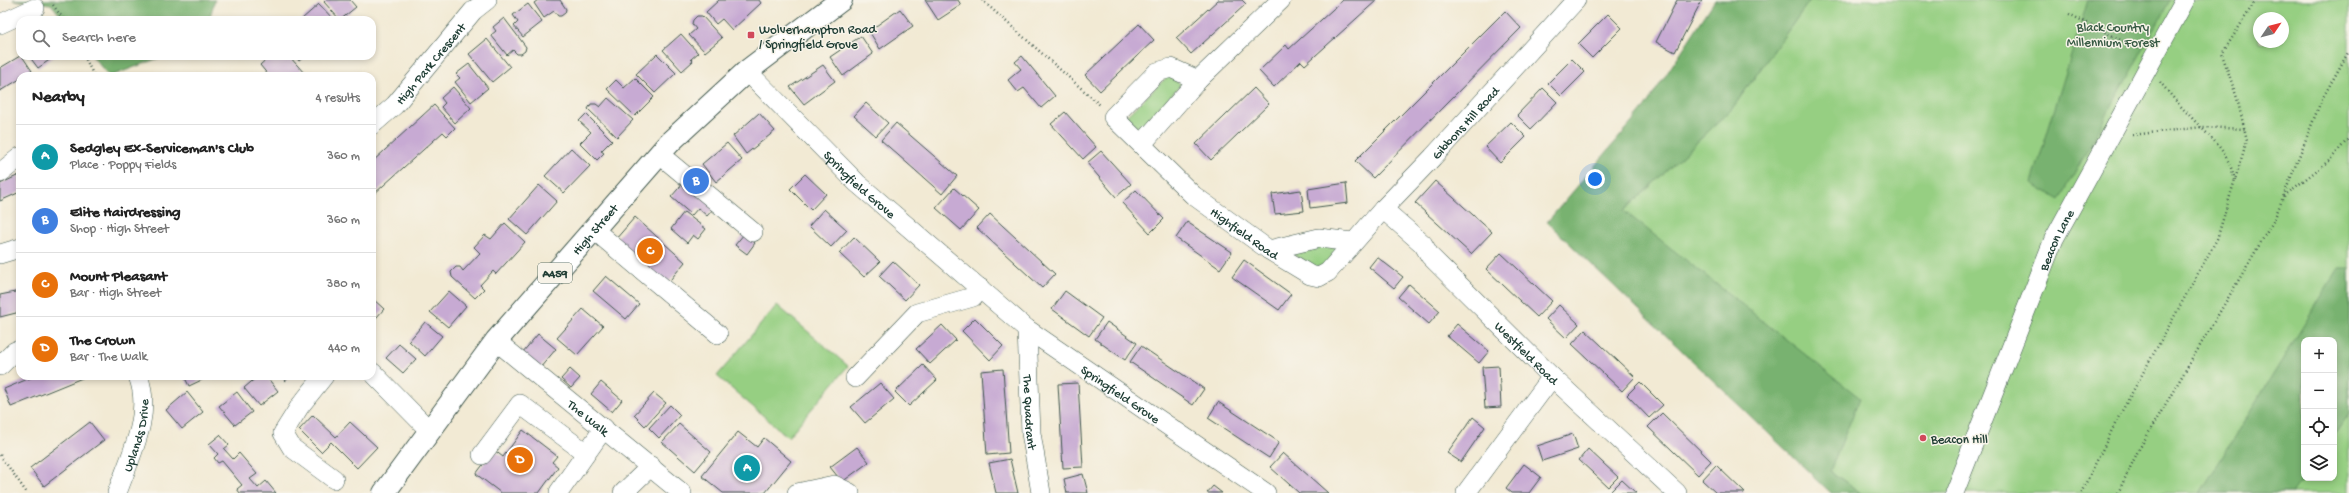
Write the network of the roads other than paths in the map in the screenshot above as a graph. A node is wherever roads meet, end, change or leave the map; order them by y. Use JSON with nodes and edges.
{"nodes":[{"id":1,"x":487,"y":0,"type":"edge"},
{"id":2,"x":841,"y":0,"type":"edge"},
{"id":3,"x":1282,"y":0,"type":"edge"},
{"id":4,"x":1576,"y":0,"type":"edge"},
{"id":5,"x":2185,"y":0,"type":"edge"},
{"id":6,"x":36,"y":8,"type":"dead end"},
{"id":7,"x":18,"y":16,"type":"edge"},
{"id":8,"x":16,"y":17,"type":"edge"},
{"id":9,"x":0,"y":24,"type":"edge"},
{"id":10,"x":748,"y":71,"type":"junction"},
{"id":11,"x":1198,"y":80,"type":"junction"},
{"id":12,"x":376,"y":122,"type":"edge"},
{"id":13,"x":1142,"y":144,"type":"junction"},
{"id":14,"x":659,"y":154,"type":"junction"},
{"id":15,"x":16,"y":160,"type":"edge"},
{"id":16,"x":0,"y":173,"type":"edge"},
{"id":17,"x":1383,"y":208,"type":"junction"},
{"id":18,"x":593,"y":229,"type":"junction"},
{"id":19,"x":753,"y":232,"type":"dead end"},
{"id":20,"x":1352,"y":242,"type":"junction"},
{"id":21,"x":16,"y":249,"type":"edge"},
{"id":22,"x":1269,"y":250,"type":"junction"},
{"id":23,"x":0,"y":254,"type":"edge"},
{"id":24,"x":980,"y":288,"type":"junction"},
{"id":25,"x":1027,"y":329,"type":"junction"},
{"id":26,"x":718,"y":334,"type":"dead end"},
{"id":27,"x":496,"y":342,"type":"junction"},
{"id":28,"x":16,"y":351,"type":"edge"},
{"id":29,"x":0,"y":366,"type":"edge"},
{"id":30,"x":376,"y":376,"type":"edge"},
{"id":31,"x":1552,"y":377,"type":"junction"},
{"id":32,"x":855,"y":378,"type":"dead end"},
{"id":33,"x":140,"y":380,"type":"edge"},
{"id":34,"x":321,"y":380,"type":"edge"},
{"id":35,"x":604,"y":428,"type":"junction"},
{"id":36,"x":429,"y":430,"type":"junction"},
{"id":37,"x":586,"y":453,"type":"junction"},
{"id":38,"x":482,"y":455,"type":"dead end"},
{"id":39,"x":651,"y":466,"type":"junction"},
{"id":40,"x":334,"y":479,"type":"dead end"},
{"id":41,"x":558,"y":492,"type":"dead end"},
{"id":42,"x":117,"y":493,"type":"edge"},
{"id":43,"x":384,"y":493,"type":"edge"},
{"id":44,"x":623,"y":493,"type":"edge"},
{"id":45,"x":682,"y":493,"type":"edge"},
{"id":46,"x":797,"y":493,"type":"edge"},
{"id":47,"x":850,"y":493,"type":"edge"},
{"id":48,"x":1041,"y":493,"type":"edge"},
{"id":49,"x":1266,"y":493,"type":"edge"},
{"id":50,"x":1466,"y":493,"type":"edge"},
{"id":51,"x":1677,"y":493,"type":"edge"},
{"id":52,"x":1954,"y":493,"type":"edge"}],
"edges":[{"from":1,"to":12,"type":"street","name":"High Park Crescent"},
{"from":2,"to":10,"type":"main road","name":"High Street","number":"A459"},
{"from":3,"to":11,"type":"street"},
{"from":4,"to":17,"type":"street","name":"Gibbons Hill Road"},
{"from":5,"to":52,"type":"street","name":"Beacon Lane"},
{"from":6,"to":7,"type":"street"},
{"from":8,"to":9,"type":"street"},
{"from":10,"to":14,"type":"main road","name":"High Street","number":"A459"},
{"from":10,"to":24,"type":"street","name":"Springfield Grove"},
{"from":11,"to":13,"type":"street"},
{"from":11,"to":13,"type":"street","name":"Highfield Road"},
{"from":13,"to":22,"type":"street","name":"Highfield Road"},
{"from":14,"to":18,"type":"main road","name":"High Street","number":"A459"},
{"from":14,"to":19,"type":"street"},
{"from":15,"to":16,"type":"street"},
{"from":17,"to":20,"type":"street","name":"Gibbons Hill Road"},
{"from":17,"to":31,"type":"street","name":"Westfield Road"},
{"from":18,"to":26,"type":"street"},
{"from":18,"to":27,"type":"main road","name":"High Street","number":"A459"},
{"from":20,"to":22,"type":"street"},
{"from":20,"to":22,"type":"street","name":"Highfield Road"},
{"from":21,"to":23,"type":"street"},
{"from":24,"to":25,"type":"street","name":"Springfield Grove"},
{"from":24,"to":32,"type":"street"},
{"from":25,"to":48,"type":"street","name":"The Quadrant"},
{"from":25,"to":49,"type":"street","name":"Springfield Grove"},
{"from":27,"to":35,"type":"street","name":"The Walk"},
{"from":27,"to":36,"type":"main road","name":"High Street","number":"A459"},
{"from":28,"to":29,"type":"street"},
{"from":30,"to":36,"type":"street"},
{"from":31,"to":50,"type":"street"},
{"from":31,"to":51,"type":"street","name":"Westfield Road"},
{"from":33,"to":42,"type":"street","name":"Uplands Drive"},
{"from":34,"to":40,"type":"street"},
{"from":35,"to":37,"type":"street"},
{"from":35,"to":39,"type":"street","name":"The Walk"},
{"from":36,"to":43,"type":"main road","name":"High Street","number":"A459"},
{"from":37,"to":38,"type":"street"},
{"from":37,"to":41,"type":"street"},
{"from":39,"to":44,"type":"street"},
{"from":39,"to":45,"type":"street","name":"The Walk"},
{"from":46,"to":47,"type":"street"}]}
